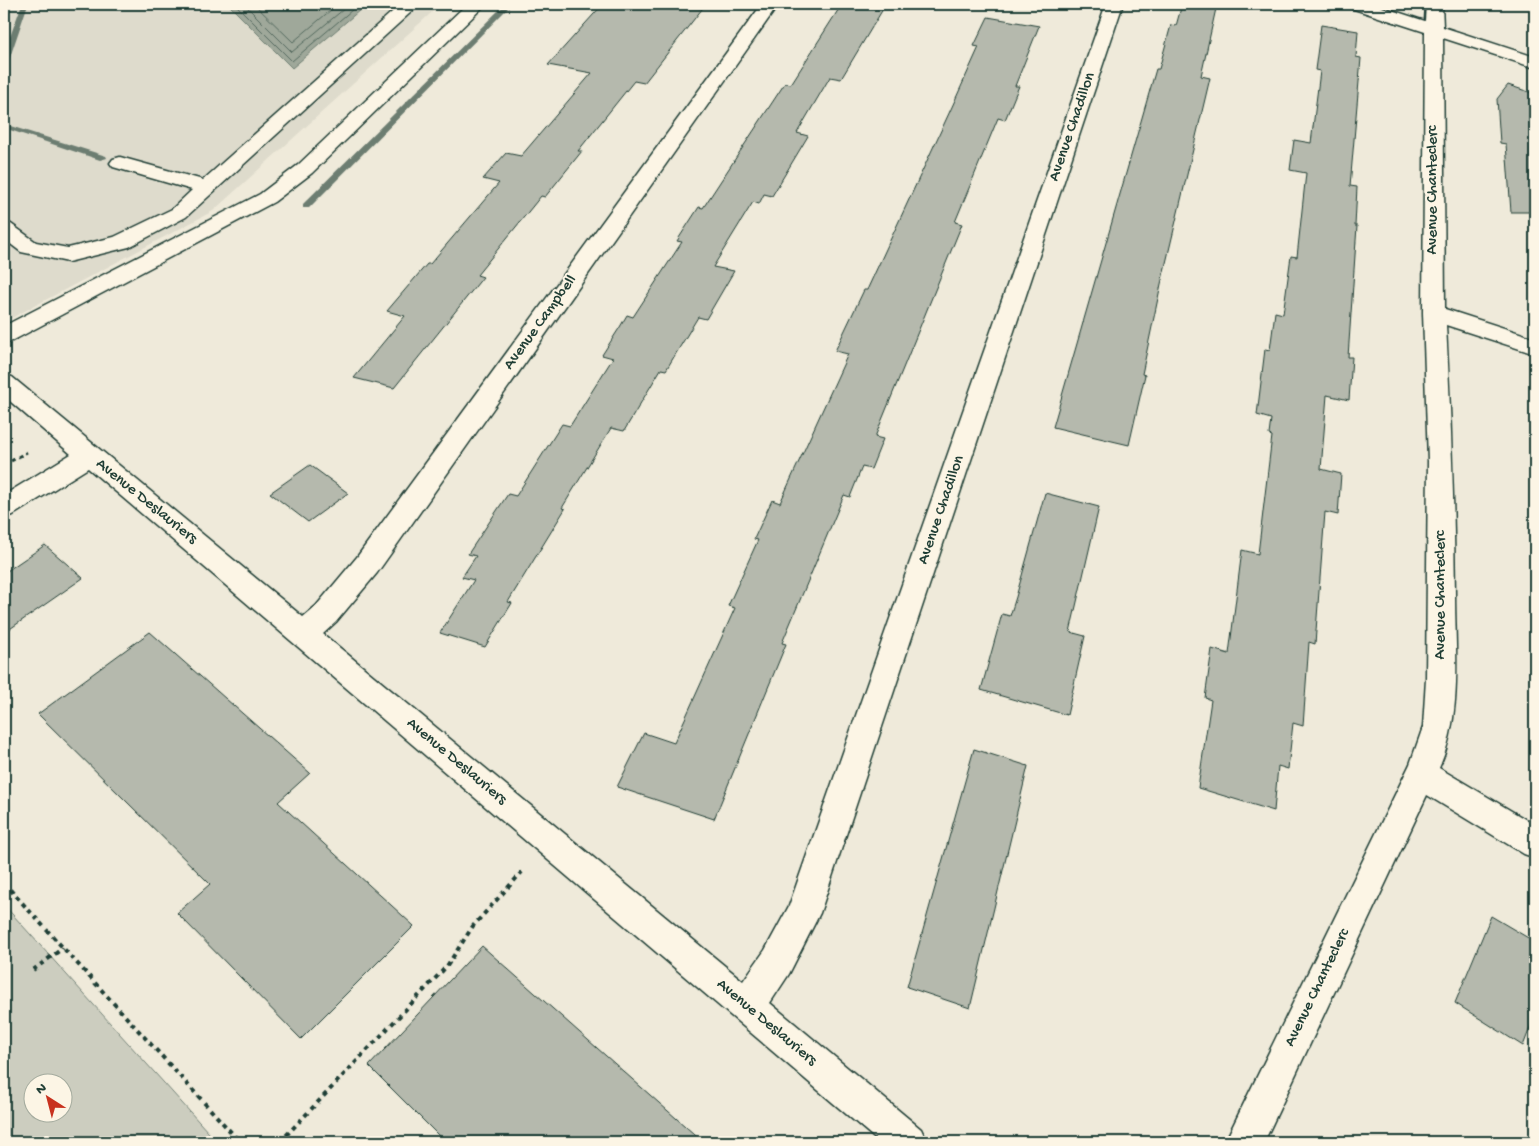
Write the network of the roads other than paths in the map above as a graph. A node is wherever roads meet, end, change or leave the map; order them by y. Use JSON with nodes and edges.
{"nodes":[{"id":1,"x":411,"y":4,"type":"edge"},
{"id":2,"x":478,"y":4,"type":"edge"},
{"id":3,"x":770,"y":4,"type":"edge"},
{"id":4,"x":1116,"y":4,"type":"edge"},
{"id":5,"x":1357,"y":4,"type":"edge"},
{"id":6,"x":1434,"y":4,"type":"edge"},
{"id":7,"x":1432,"y":28,"type":"junction"},
{"id":8,"x":1535,"y":63,"type":"edge"},
{"id":9,"x":120,"y":163,"type":"dead end"},
{"id":10,"x":207,"y":188,"type":"junction"},
{"id":11,"x":4,"y":229,"type":"edge"},
{"id":12,"x":1434,"y":313,"type":"junction"},
{"id":13,"x":4,"y":336,"type":"edge"},
{"id":14,"x":1535,"y":346,"type":"edge"},
{"id":15,"x":4,"y":383,"type":"edge"},
{"id":16,"x":89,"y":455,"type":"junction"},
{"id":17,"x":4,"y":508,"type":"edge"},
{"id":18,"x":303,"y":634,"type":"junction"},
{"id":19,"x":1421,"y":774,"type":"junction"},
{"id":20,"x":1535,"y":843,"type":"edge"},
{"id":21,"x":746,"y":1006,"type":"junction"},
{"id":22,"x":908,"y":1142,"type":"edge"},
{"id":23,"x":1244,"y":1142,"type":"edge"}],
"edges":[{"from":1,"to":10,"type":"street"},
{"from":2,"to":13,"type":"street"},
{"from":3,"to":18,"type":"street","name":"Avenue Campbell"},
{"from":4,"to":21,"type":"street","name":"Avenue Chadillon"},
{"from":5,"to":7,"type":"street"},
{"from":6,"to":7,"type":"street","name":"Avenue Chanteclerc"},
{"from":7,"to":8,"type":"street"},
{"from":7,"to":12,"type":"street","name":"Avenue Chanteclerc"},
{"from":9,"to":10,"type":"street"},
{"from":10,"to":11,"type":"street"},
{"from":12,"to":14,"type":"street"},
{"from":12,"to":19,"type":"street","name":"Avenue Chanteclerc"},
{"from":15,"to":16,"type":"street","name":"Avenue Deslauriers"},
{"from":16,"to":17,"type":"street"},
{"from":16,"to":18,"type":"street","name":"Avenue Deslauriers"},
{"from":18,"to":21,"type":"street","name":"Avenue Deslauriers"},
{"from":19,"to":20,"type":"street"},
{"from":19,"to":23,"type":"street","name":"Avenue Chanteclerc"},
{"from":21,"to":22,"type":"street","name":"Avenue Deslauriers"}]}
